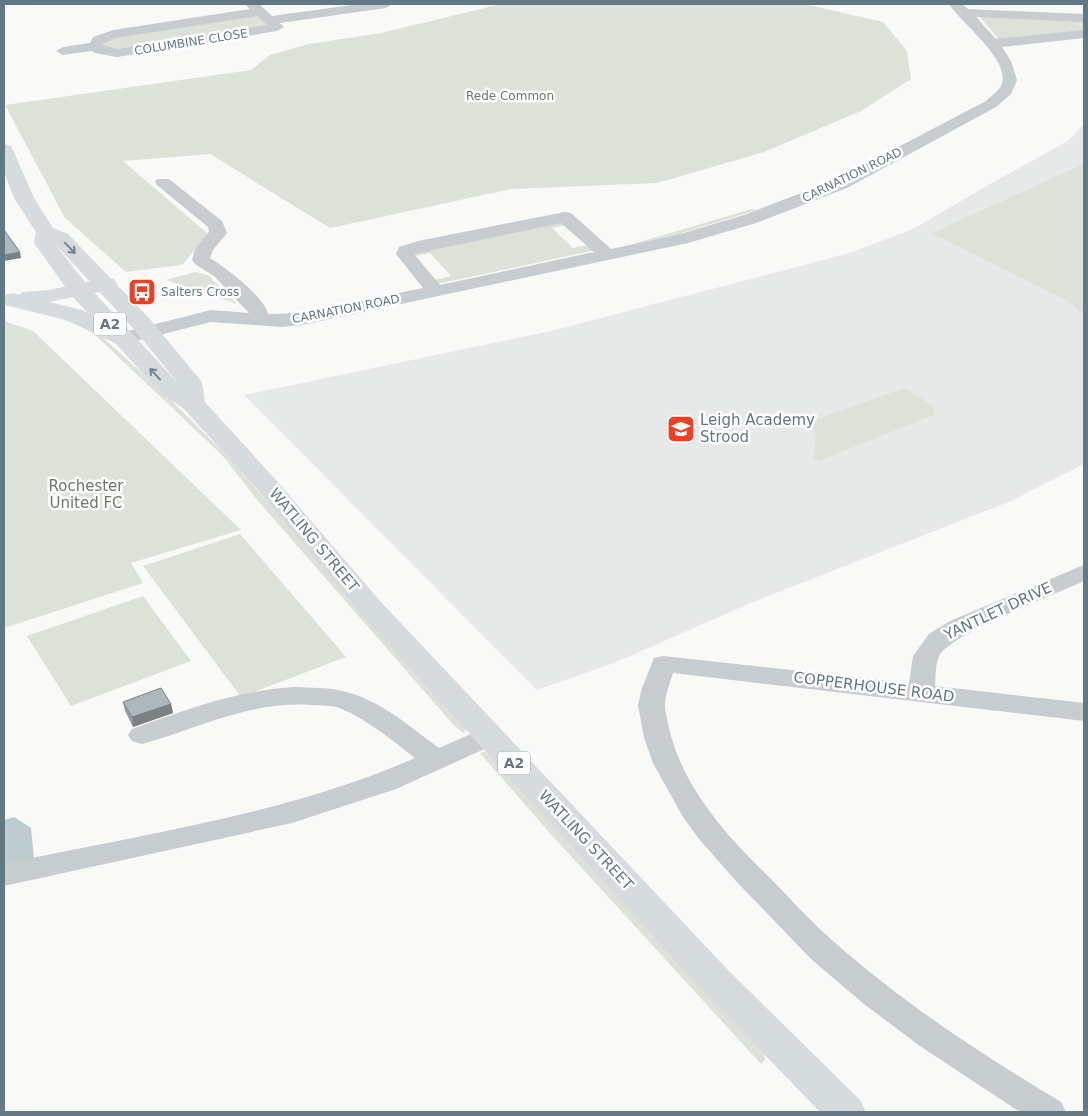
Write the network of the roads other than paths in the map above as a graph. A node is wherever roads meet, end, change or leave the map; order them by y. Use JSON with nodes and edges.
{"nodes":[{"id":1,"x":386,"y":4,"type":"edge"},
{"id":2,"x":960,"y":8,"type":"edge"},
{"id":3,"x":260,"y":12,"type":"edge"},
{"id":4,"x":1084,"y":18,"type":"edge"},
{"id":5,"x":1084,"y":34,"type":"edge"},
{"id":6,"x":992,"y":44,"type":"junction"},
{"id":7,"x":95,"y":46,"type":"junction"},
{"id":8,"x":63,"y":51,"type":"dead end"},
{"id":9,"x":4,"y":150,"type":"edge"},
{"id":10,"x":163,"y":182,"type":"dead end"},
{"id":11,"x":212,"y":201,"type":"dead end"},
{"id":12,"x":192,"y":206,"type":"junction"},
{"id":13,"x":608,"y":254,"type":"junction"},
{"id":14,"x":209,"y":266,"type":"junction"},
{"id":15,"x":182,"y":268,"type":"dead end"},
{"id":16,"x":91,"y":285,"type":"junction"},
{"id":17,"x":435,"y":291,"type":"junction"},
{"id":18,"x":9,"y":298,"type":"edge"},
{"id":19,"x":256,"y":319,"type":"junction"},
{"id":20,"x":148,"y":331,"type":"junction"},
{"id":21,"x":123,"y":338,"type":"junction"},
{"id":22,"x":194,"y":404,"type":"junction"},
{"id":23,"x":1084,"y":572,"type":"edge"},
{"id":24,"x":922,"y":692,"type":"junction"},
{"id":25,"x":1084,"y":712,"type":"edge"},
{"id":26,"x":142,"y":734,"type":"dead end"},
{"id":27,"x":490,"y":736,"type":"junction"},
{"id":28,"x":437,"y":760,"type":"junction"},
{"id":29,"x":4,"y":875,"type":"edge"},
{"id":30,"x":846,"y":1112,"type":"edge"},
{"id":31,"x":1049,"y":1112,"type":"edge"}],
"edges":[{"from":1,"to":3,"type":"street"},
{"from":2,"to":4,"type":"street","name":"CARNATION ROAD"},
{"from":2,"to":6,"type":"street","name":"CARNATION ROAD"},
{"from":3,"to":7,"type":"street","name":"COLUMBINE CLOSE"},
{"from":3,"to":7,"type":"street","name":"COLUMBINE CLOSE"},
{"from":5,"to":6,"type":"street"},
{"from":6,"to":13,"type":"street","name":"CARNATION ROAD"},
{"from":7,"to":8,"type":"street","name":"COLUMBINE CLOSE"},
{"from":9,"to":16,"type":"main road","name":"WATLING STREET","number":"A2"},
{"from":10,"to":12,"type":"street"},
{"from":11,"to":12,"type":"street"},
{"from":12,"to":14,"type":"street"},
{"from":13,"to":17,"type":"street","name":"CARNATION ROAD"},
{"from":13,"to":17,"type":"street"},
{"from":14,"to":15,"type":"street"},
{"from":14,"to":19,"type":"street"},
{"from":16,"to":18,"type":"main road"},
{"from":16,"to":20,"type":"main road","name":"WATLING STREET","number":"A2"},
{"from":16,"to":21,"type":"main road","name":"WATLING STREET","number":"A2"},
{"from":17,"to":19,"type":"street","name":"CARNATION ROAD"},
{"from":18,"to":21,"type":"main road"},
{"from":19,"to":20,"type":"street","name":"CARNATION ROAD"},
{"from":20,"to":21,"type":"street","name":"CARNATION ROAD"},
{"from":20,"to":22,"type":"main road","name":"WATLING STREET","number":"A2"},
{"from":22,"to":21,"type":"main road","name":"WATLING STREET","number":"A2","one_way":true},
{"from":22,"to":27,"type":"main road","name":"WATLING STREET","number":"A2"},
{"from":23,"to":24,"type":"street","name":"YANTLET DRIVE"},
{"from":24,"to":25,"type":"street","name":"COPPERHOUSE ROAD"},
{"from":24,"to":31,"type":"street","name":"COPPERHOUSE ROAD"},
{"from":26,"to":28,"type":"street"},
{"from":27,"to":28,"type":"street"},
{"from":27,"to":30,"type":"main road","name":"WATLING STREET","number":"A2"},
{"from":28,"to":29,"type":"street"}]}
